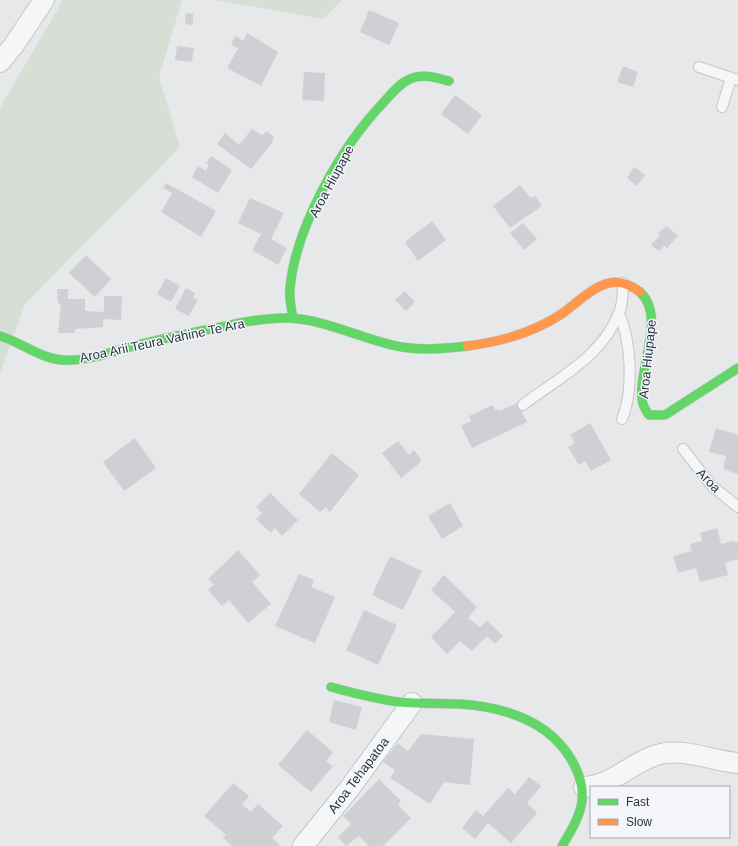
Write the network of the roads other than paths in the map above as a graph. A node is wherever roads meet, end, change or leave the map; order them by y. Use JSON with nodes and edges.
{"nodes":[{"id":1,"x":44,"y":0,"type":"edge"},
{"id":2,"x":0,"y":62,"type":"edge"},
{"id":3,"x":699,"y":67,"type":"dead end"},
{"id":4,"x":734,"y":79,"type":"edge"},
{"id":5,"x":449,"y":81,"type":"dead end"},
{"id":6,"x":722,"y":107,"type":"dead end"},
{"id":7,"x":623,"y":283,"type":"junction"},
{"id":8,"x":620,"y":313,"type":"junction"},
{"id":9,"x":293,"y":318,"type":"junction"},
{"id":10,"x":0,"y":336,"type":"edge"},
{"id":11,"x":738,"y":368,"type":"edge"},
{"id":12,"x":523,"y":405,"type":"dead end"},
{"id":13,"x":622,"y":419,"type":"dead end"},
{"id":14,"x":683,"y":449,"type":"dead end"},
{"id":15,"x":738,"y":507,"type":"edge"},
{"id":16,"x":331,"y":687,"type":"dead end"},
{"id":17,"x":412,"y":703,"type":"junction"},
{"id":18,"x":738,"y":763,"type":"edge"},
{"id":19,"x":590,"y":786,"type":"edge"},
{"id":20,"x":596,"y":786,"type":"edge"},
{"id":21,"x":584,"y":787,"type":"junction"},
{"id":22,"x":303,"y":846,"type":"edge"},
{"id":23,"x":562,"y":846,"type":"edge"}],
"edges":[{"from":1,"to":2,"type":"street"},
{"from":3,"to":4,"type":"lane"},
{"from":4,"to":6,"type":"lane"},
{"from":5,"to":9,"type":"street","name":"Aroa Hiupape"},
{"from":7,"to":8,"type":"lane"},
{"from":7,"to":9,"type":"street","name":"Aroa Arii Teura Vahine Te Ara"},
{"from":7,"to":11,"type":"street","name":"Aroa Hiupape"},
{"from":8,"to":12,"type":"lane"},
{"from":8,"to":13,"type":"lane"},
{"from":9,"to":10,"type":"street","name":"Aroa Arii Teura Vahine Te Ara"},
{"from":14,"to":15,"type":"lane","name":"Aroa"},
{"from":16,"to":17,"type":"street"},
{"from":17,"to":21,"type":"street"},
{"from":17,"to":22,"type":"street","name":"Aroa Tehapatoa"},
{"from":18,"to":20,"type":"street"},
{"from":19,"to":21,"type":"street"},
{"from":21,"to":23,"type":"street"}]}
